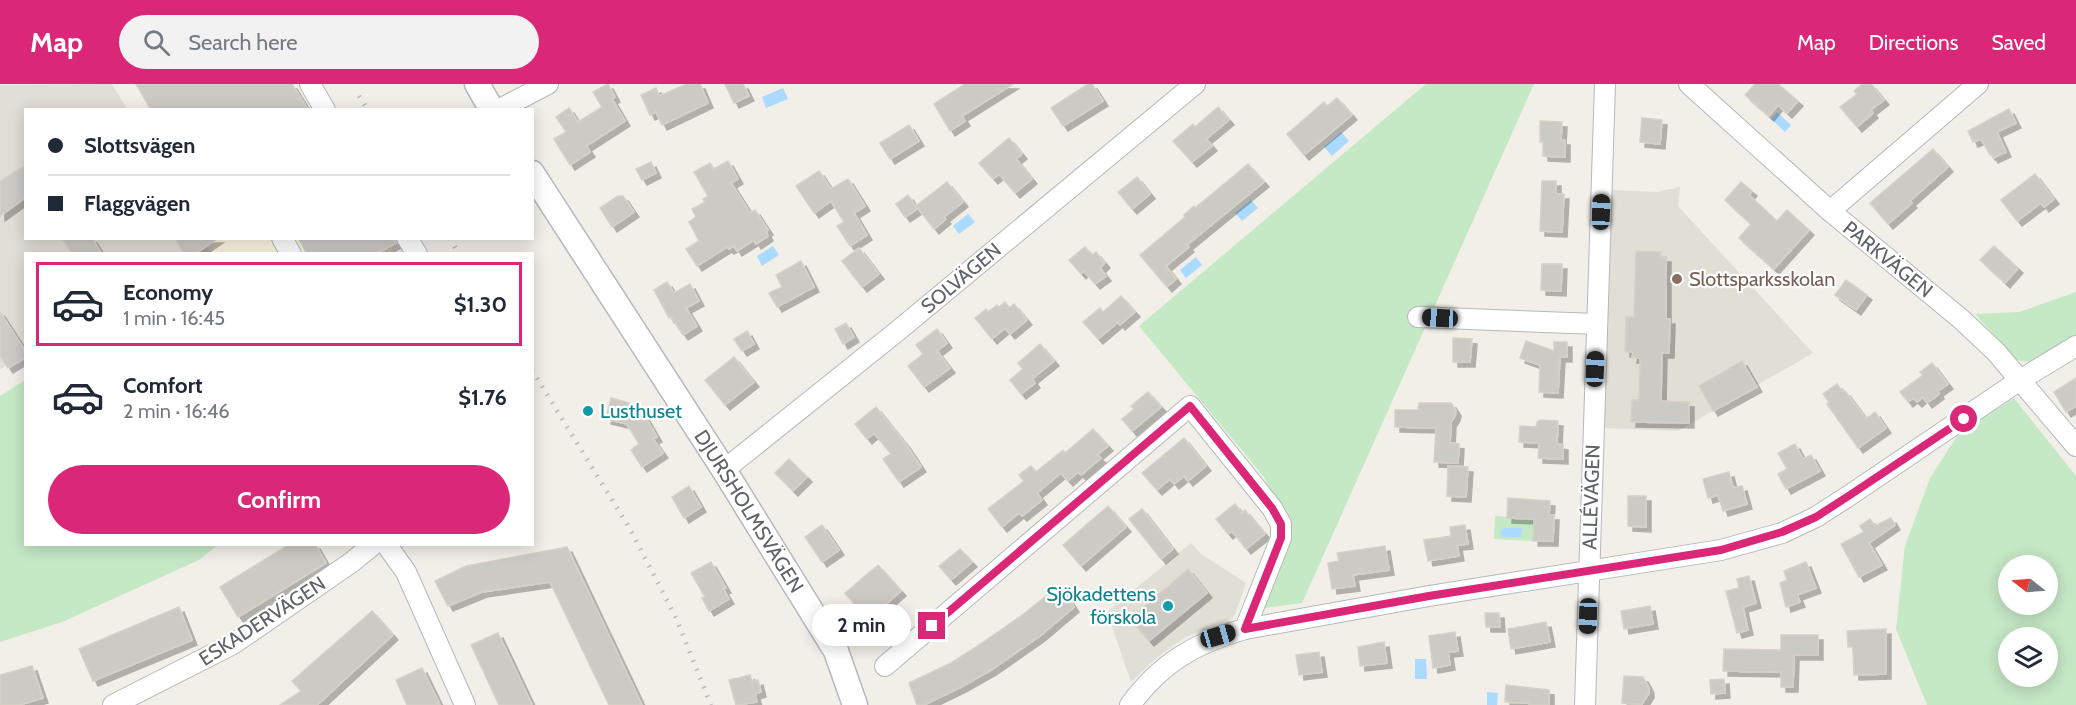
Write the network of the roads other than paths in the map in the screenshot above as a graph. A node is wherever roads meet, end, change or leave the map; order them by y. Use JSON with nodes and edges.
{"nodes":[{"id":1,"x":310,"y":84,"type":"edge"},
{"id":2,"x":477,"y":84,"type":"edge"},
{"id":3,"x":548,"y":84,"type":"edge"},
{"id":4,"x":1195,"y":84,"type":"edge"},
{"id":5,"x":1605,"y":84,"type":"edge"},
{"id":6,"x":1689,"y":84,"type":"edge"},
{"id":7,"x":1978,"y":84,"type":"edge"},
{"id":8,"x":325,"y":108,"type":"edge"},
{"id":9,"x":491,"y":108,"type":"edge"},
{"id":10,"x":502,"y":108,"type":"edge"},
{"id":11,"x":534,"y":176,"type":"edge"},
{"id":12,"x":1830,"y":211,"type":"junction"},
{"id":13,"x":1418,"y":317,"type":"dead end"},
{"id":14,"x":1597,"y":324,"type":"junction"},
{"id":15,"x":2076,"y":346,"type":"edge"},
{"id":16,"x":2020,"y":380,"type":"junction"},
{"id":17,"x":2076,"y":446,"type":"edge"},
{"id":18,"x":724,"y":470,"type":"junction"},
{"id":19,"x":372,"y":546,"type":"edge"},
{"id":20,"x":387,"y":546,"type":"edge"},
{"id":21,"x":1589,"y":571,"type":"junction"},
{"id":22,"x":1245,"y":629,"type":"junction"},
{"id":23,"x":885,"y":666,"type":"dead end"},
{"id":24,"x":113,"y":705,"type":"edge"},
{"id":25,"x":465,"y":705,"type":"edge"},
{"id":26,"x":855,"y":705,"type":"edge"},
{"id":27,"x":1130,"y":705,"type":"edge"},
{"id":28,"x":1585,"y":705,"type":"edge"}],
"edges":[{"from":1,"to":8,"type":"street"},
{"from":2,"to":9,"type":"street"},
{"from":3,"to":10,"type":"street"},
{"from":4,"to":18,"type":"street","name":"SOLVÄGEN"},
{"from":5,"to":14,"type":"street","name":"ALLÉVÄGEN"},
{"from":6,"to":12,"type":"street","name":"PARKVÄGEN"},
{"from":7,"to":12,"type":"street"},
{"from":11,"to":18,"type":"street","name":"DJURSHOLMSVÄGEN"},
{"from":12,"to":16,"type":"street","name":"PARKVÄGEN"},
{"from":13,"to":14,"type":"street"},
{"from":14,"to":21,"type":"street","name":"ALLÉVÄGEN"},
{"from":15,"to":16,"type":"street"},
{"from":16,"to":17,"type":"street","name":"PARKVÄGEN"},
{"from":16,"to":21,"type":"street"},
{"from":18,"to":26,"type":"street","name":"DJURSHOLMSVÄGEN"},
{"from":19,"to":24,"type":"street","name":"ESKADERVÄGEN"},
{"from":20,"to":25,"type":"street"},
{"from":21,"to":22,"type":"street"},
{"from":21,"to":28,"type":"street","name":"ALLÉVÄGEN"},
{"from":22,"to":23,"type":"street"},
{"from":22,"to":27,"type":"street"}]}
